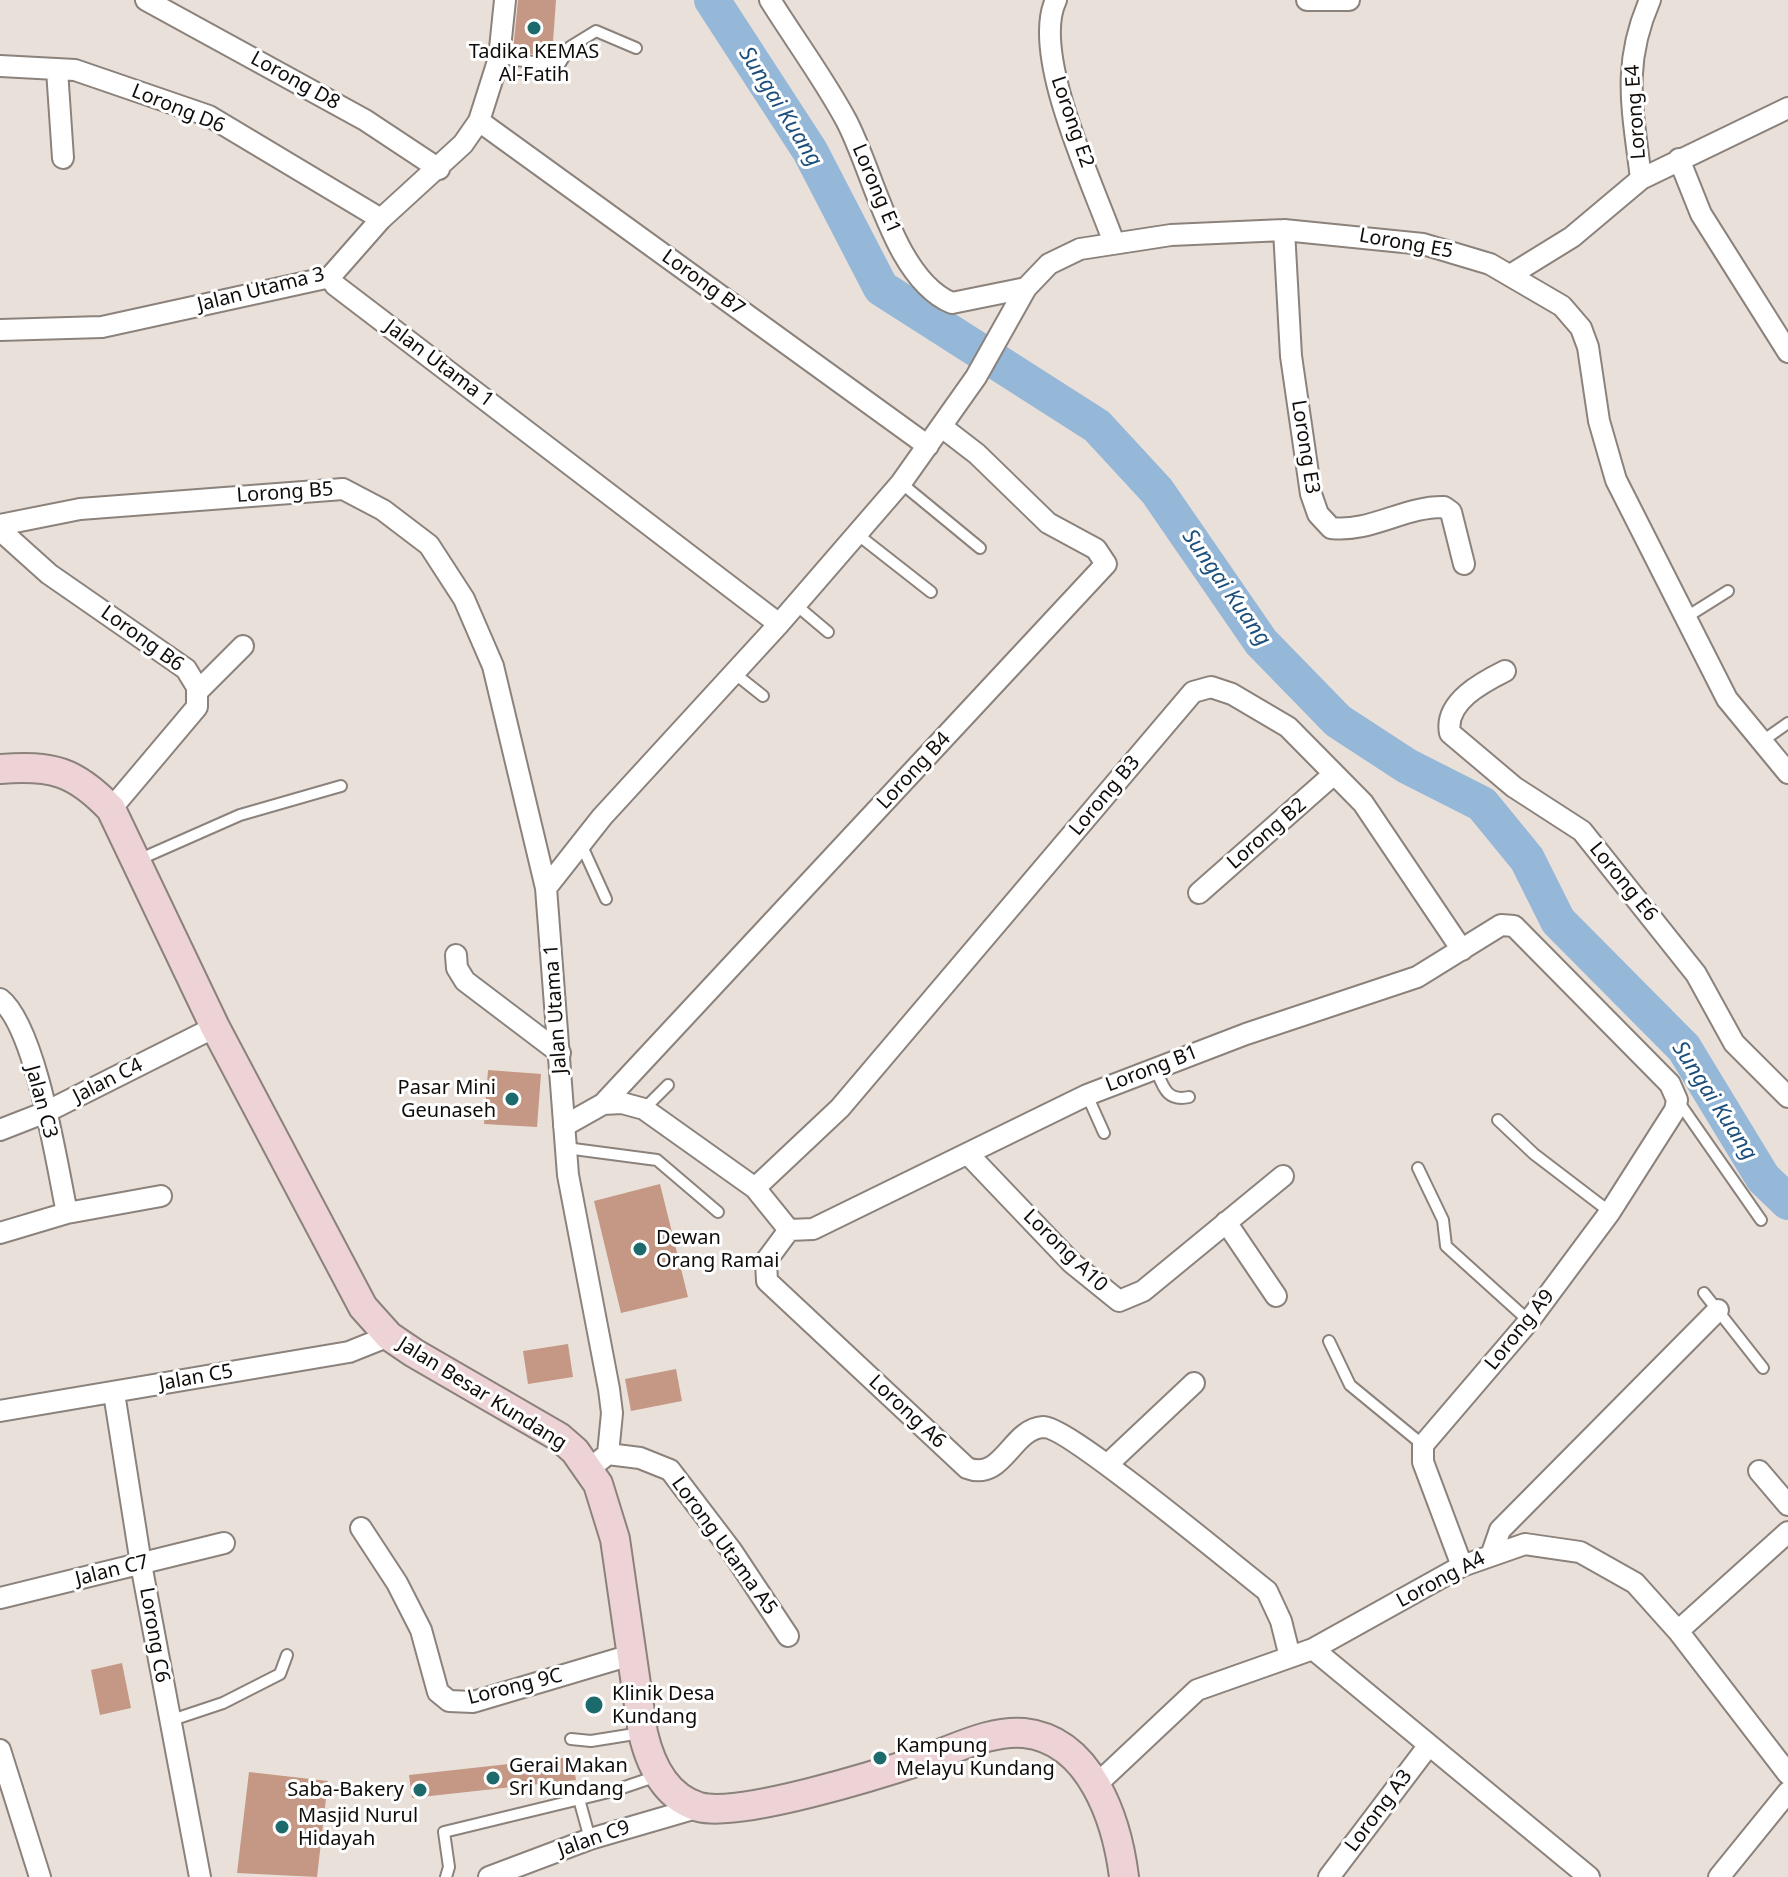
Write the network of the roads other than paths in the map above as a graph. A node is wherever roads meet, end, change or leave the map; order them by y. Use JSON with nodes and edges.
{"nodes":[{"id":1,"x":146,"y":0,"type":"edge"},
{"id":2,"x":505,"y":0,"type":"edge"},
{"id":3,"x":770,"y":0,"type":"edge"},
{"id":4,"x":1056,"y":0,"type":"edge"},
{"id":5,"x":1307,"y":0,"type":"edge"},
{"id":6,"x":1349,"y":0,"type":"edge"},
{"id":7,"x":1648,"y":5,"type":"edge"},
{"id":8,"x":636,"y":48,"type":"dead end"},
{"id":9,"x":499,"y":58,"type":"junction"},
{"id":10,"x":0,"y":66,"type":"edge"},
{"id":11,"x":57,"y":70,"type":"junction"},
{"id":12,"x":1788,"y":108,"type":"edge"},
{"id":13,"x":479,"y":121,"type":"junction"},
{"id":14,"x":63,"y":158,"type":"dead end"},
{"id":15,"x":1679,"y":159,"type":"junction"},
{"id":16,"x":439,"y":169,"type":"junction"},
{"id":17,"x":1641,"y":179,"type":"junction"},
{"id":18,"x":381,"y":219,"type":"junction"},
{"id":19,"x":1284,"y":230,"type":"junction"},
{"id":20,"x":1114,"y":243,"type":"junction"},
{"id":21,"x":1512,"y":274,"type":"junction"},
{"id":22,"x":330,"y":277,"type":"junction"},
{"id":23,"x":1026,"y":288,"type":"junction"},
{"id":24,"x":0,"y":330,"type":"edge"},
{"id":25,"x":1788,"y":352,"type":"edge"},
{"id":26,"x":942,"y":427,"type":"junction"},
{"id":27,"x":928,"y":446,"type":"junction"},
{"id":28,"x":901,"y":483,"type":"junction"},
{"id":29,"x":0,"y":527,"type":"edge"},
{"id":30,"x":857,"y":534,"type":"junction"},
{"id":31,"x":980,"y":548,"type":"dead end"},
{"id":32,"x":1464,"y":564,"type":"dead end"},
{"id":33,"x":1728,"y":591,"type":"dead end"},
{"id":34,"x":931,"y":592,"type":"dead end"},
{"id":35,"x":796,"y":605,"type":"junction"},
{"id":36,"x":1685,"y":618,"type":"junction"},
{"id":37,"x":779,"y":624,"type":"junction"},
{"id":38,"x":828,"y":632,"type":"dead end"},
{"id":39,"x":243,"y":646,"type":"dead end"},
{"id":40,"x":1505,"y":671,"type":"dead end"},
{"id":41,"x":734,"y":673,"type":"junction"},
{"id":42,"x":197,"y":692,"type":"junction"},
{"id":43,"x":763,"y":696,"type":"dead end"},
{"id":44,"x":1788,"y":723,"type":"edge"},
{"id":45,"x":1761,"y":742,"type":"junction"},
{"id":46,"x":0,"y":769,"type":"edge"},
{"id":47,"x":1788,"y":773,"type":"edge"},
{"id":48,"x":1334,"y":774,"type":"junction"},
{"id":49,"x":341,"y":786,"type":"dead end"},
{"id":50,"x":111,"y":809,"type":"junction"},
{"id":51,"x":581,"y":844,"type":"junction"},
{"id":52,"x":138,"y":860,"type":"junction"},
{"id":53,"x":546,"y":888,"type":"junction"},
{"id":54,"x":1199,"y":893,"type":"dead end"},
{"id":55,"x":606,"y":899,"type":"dead end"},
{"id":56,"x":1462,"y":950,"type":"junction"},
{"id":57,"x":456,"y":955,"type":"dead end"},
{"id":58,"x":0,"y":999,"type":"edge"},
{"id":59,"x":215,"y":1027,"type":"junction"},
{"id":60,"x":560,"y":1053,"type":"junction"},
{"id":61,"x":1155,"y":1067,"type":"junction"},
{"id":62,"x":668,"y":1085,"type":"dead end"},
{"id":63,"x":1087,"y":1095,"type":"junction"},
{"id":64,"x":1189,"y":1097,"type":"dead end"},
{"id":65,"x":1788,"y":1097,"type":"edge"},
{"id":66,"x":1677,"y":1100,"type":"junction"},
{"id":67,"x":603,"y":1104,"type":"junction"},
{"id":68,"x":644,"y":1109,"type":"junction"},
{"id":69,"x":46,"y":1112,"type":"junction"},
{"id":70,"x":1498,"y":1120,"type":"dead end"},
{"id":71,"x":564,"y":1126,"type":"junction"},
{"id":72,"x":0,"y":1130,"type":"edge"},
{"id":73,"x":1104,"y":1133,"type":"dead end"},
{"id":74,"x":566,"y":1148,"type":"junction"},
{"id":75,"x":968,"y":1154,"type":"junction"},
{"id":76,"x":1418,"y":1168,"type":"dead end"},
{"id":77,"x":1283,"y":1176,"type":"dead end"},
{"id":78,"x":755,"y":1188,"type":"junction"},
{"id":79,"x":161,"y":1196,"type":"dead end"},
{"id":80,"x":718,"y":1212,"type":"dead end"},
{"id":81,"x":1610,"y":1212,"type":"junction"},
{"id":82,"x":67,"y":1213,"type":"junction"},
{"id":83,"x":1761,"y":1220,"type":"dead end"},
{"id":84,"x":1226,"y":1222,"type":"junction"},
{"id":85,"x":789,"y":1230,"type":"junction"},
{"id":86,"x":0,"y":1233,"type":"edge"},
{"id":87,"x":1704,"y":1293,"type":"dead end"},
{"id":88,"x":1276,"y":1296,"type":"dead end"},
{"id":89,"x":1718,"y":1310,"type":"junction"},
{"id":90,"x":1529,"y":1321,"type":"junction"},
{"id":91,"x":389,"y":1336,"type":"junction"},
{"id":92,"x":1329,"y":1341,"type":"dead end"},
{"id":93,"x":1763,"y":1368,"type":"dead end"},
{"id":94,"x":1194,"y":1383,"type":"dead end"},
{"id":95,"x":114,"y":1393,"type":"junction"},
{"id":96,"x":0,"y":1411,"type":"edge"},
{"id":97,"x":1423,"y":1445,"type":"junction"},
{"id":98,"x":599,"y":1462,"type":"junction"},
{"id":99,"x":1108,"y":1464,"type":"junction"},
{"id":100,"x":1759,"y":1471,"type":"dead end"},
{"id":101,"x":1788,"y":1505,"type":"edge"},
{"id":102,"x":361,"y":1528,"type":"dead end"},
{"id":103,"x":1788,"y":1532,"type":"edge"},
{"id":104,"x":224,"y":1543,"type":"dead end"},
{"id":105,"x":1492,"y":1553,"type":"junction"},
{"id":106,"x":141,"y":1564,"type":"junction"},
{"id":107,"x":1462,"y":1566,"type":"junction"},
{"id":108,"x":0,"y":1598,"type":"edge"},
{"id":109,"x":1678,"y":1631,"type":"junction"},
{"id":110,"x":788,"y":1636,"type":"dead end"},
{"id":111,"x":1313,"y":1649,"type":"junction"},
{"id":112,"x":287,"y":1655,"type":"dead end"},
{"id":113,"x":631,"y":1655,"type":"junction"},
{"id":114,"x":1290,"y":1657,"type":"junction"},
{"id":115,"x":169,"y":1721,"type":"junction"},
{"id":116,"x":643,"y":1733,"type":"junction"},
{"id":117,"x":571,"y":1739,"type":"dead end"},
{"id":118,"x":1429,"y":1745,"type":"junction"},
{"id":119,"x":0,"y":1750,"type":"edge"},
{"id":120,"x":1788,"y":1774,"type":"edge"},
{"id":121,"x":658,"y":1776,"type":"junction"},
{"id":122,"x":1096,"y":1785,"type":"junction"},
{"id":123,"x":1788,"y":1792,"type":"edge"},
{"id":124,"x":579,"y":1799,"type":"junction"},
{"id":125,"x":700,"y":1807,"type":"junction"},
{"id":126,"x":590,"y":1839,"type":"junction"},
{"id":127,"x":1579,"y":1874,"type":"edge"},
{"id":128,"x":40,"y":1877,"type":"edge"},
{"id":129,"x":200,"y":1877,"type":"edge"},
{"id":130,"x":446,"y":1877,"type":"edge"},
{"id":131,"x":489,"y":1877,"type":"edge"},
{"id":132,"x":1124,"y":1877,"type":"edge"},
{"id":133,"x":1329,"y":1877,"type":"edge"},
{"id":134,"x":1719,"y":1877,"type":"edge"}],
"edges":[{"from":1,"to":16,"type":"street","name":"Lorong D8"},
{"from":2,"to":9,"type":"street","name":"Jalan Utama 3"},
{"from":3,"to":23,"type":"street","name":"Lorong E1"},
{"from":4,"to":20,"type":"street","name":"Lorong E2"},
{"from":5,"to":6,"type":"street"},
{"from":7,"to":17,"type":"street","name":"Lorong E4"},
{"from":8,"to":9,"type":"lane"},
{"from":9,"to":13,"type":"street","name":"Jalan Utama 3"},
{"from":10,"to":11,"type":"street","name":"Lorong D6"},
{"from":11,"to":14,"type":"street"},
{"from":11,"to":18,"type":"street","name":"Lorong D6"},
{"from":12,"to":15,"type":"street"},
{"from":13,"to":16,"type":"street","name":"Jalan Utama 3"},
{"from":13,"to":27,"type":"street","name":"Lorong B7"},
{"from":15,"to":17,"type":"street"},
{"from":15,"to":25,"type":"street"},
{"from":16,"to":18,"type":"street","name":"Jalan Utama 3"},
{"from":17,"to":21,"type":"street"},
{"from":18,"to":22,"type":"street","name":"Jalan Utama 3"},
{"from":19,"to":20,"type":"street","name":"Lorong E5"},
{"from":19,"to":21,"type":"street","name":"Lorong E5"},
{"from":19,"to":32,"type":"street","name":"Lorong E3"},
{"from":20,"to":23,"type":"street","name":"Lorong E5"},
{"from":21,"to":36,"type":"street","name":"Lorong E5"},
{"from":22,"to":24,"type":"street","name":"Jalan Utama 3"},
{"from":22,"to":37,"type":"street","name":"Jalan Utama 1"},
{"from":23,"to":26,"type":"street","name":"Lorong E5"},
{"from":26,"to":27,"type":"street"},
{"from":26,"to":67,"type":"street","name":"Lorong B4"},
{"from":27,"to":28,"type":"street"},
{"from":28,"to":30,"type":"street"},
{"from":28,"to":31,"type":"lane"},
{"from":29,"to":42,"type":"street","name":"Lorong B6"},
{"from":29,"to":53,"type":"street","name":"Lorong B5"},
{"from":30,"to":34,"type":"lane"},
{"from":30,"to":35,"type":"street"},
{"from":33,"to":36,"type":"lane"},
{"from":35,"to":37,"type":"street"},
{"from":35,"to":38,"type":"lane"},
{"from":36,"to":45,"type":"street","name":"Lorong E5"},
{"from":37,"to":41,"type":"street"},
{"from":39,"to":42,"type":"street"},
{"from":40,"to":65,"type":"street","name":"Lorong E6"},
{"from":41,"to":43,"type":"lane"},
{"from":41,"to":51,"type":"street"},
{"from":42,"to":50,"type":"street","name":"Lorong B6"},
{"from":44,"to":45,"type":"lane"},
{"from":45,"to":47,"type":"street","name":"Lorong E5"},
{"from":46,"to":50,"type":"main road","name":"Jalan Besar Kundang"},
{"from":48,"to":54,"type":"street","name":"Lorong B2"},
{"from":48,"to":56,"type":"street","name":"Lorong B3"},
{"from":48,"to":78,"type":"street","name":"Lorong B3"},
{"from":49,"to":52,"type":"lane"},
{"from":50,"to":52,"type":"main road","name":"Jalan Besar Kundang"},
{"from":51,"to":53,"type":"street"},
{"from":51,"to":55,"type":"lane"},
{"from":52,"to":59,"type":"main road","name":"Jalan Besar Kundang"},
{"from":53,"to":60,"type":"street","name":"Jalan Utama 1"},
{"from":56,"to":61,"type":"street","name":"Lorong B1"},
{"from":56,"to":66,"type":"street","name":"Lorong B1"},
{"from":57,"to":60,"type":"street"},
{"from":58,"to":69,"type":"street","name":"Jalan C3"},
{"from":59,"to":69,"type":"street","name":"Jalan C4"},
{"from":59,"to":91,"type":"main road","name":"Jalan Besar Kundang"},
{"from":60,"to":71,"type":"street","name":"Jalan Utama 1"},
{"from":61,"to":63,"type":"street","name":"Lorong B1"},
{"from":61,"to":64,"type":"lane"},
{"from":62,"to":68,"type":"lane"},
{"from":63,"to":73,"type":"lane"},
{"from":63,"to":75,"type":"street","name":"Lorong B1"},
{"from":66,"to":81,"type":"street","name":"Lorong A9"},
{"from":66,"to":83,"type":"lane"},
{"from":67,"to":68,"type":"street"},
{"from":67,"to":71,"type":"street","name":"Lorong B4"},
{"from":68,"to":78,"type":"street"},
{"from":69,"to":72,"type":"street","name":"Jalan C4"},
{"from":69,"to":82,"type":"street","name":"Jalan C3"},
{"from":70,"to":81,"type":"lane"},
{"from":71,"to":74,"type":"street","name":"Jalan Utama 1"},
{"from":74,"to":80,"type":"lane"},
{"from":74,"to":98,"type":"street","name":"Jalan Utama 1"},
{"from":75,"to":84,"type":"street","name":"Lorong A10"},
{"from":75,"to":85,"type":"street","name":"Lorong B1"},
{"from":76,"to":90,"type":"lane"},
{"from":77,"to":84,"type":"street","name":"Lorong A10"},
{"from":78,"to":85,"type":"street"},
{"from":79,"to":82,"type":"street"},
{"from":81,"to":90,"type":"street","name":"Lorong A9"},
{"from":82,"to":86,"type":"street"},
{"from":84,"to":88,"type":"street"},
{"from":85,"to":99,"type":"street","name":"Lorong A6"},
{"from":87,"to":89,"type":"lane"},
{"from":89,"to":93,"type":"lane"},
{"from":89,"to":105,"type":"street"},
{"from":90,"to":97,"type":"street","name":"Lorong A9"},
{"from":91,"to":95,"type":"street","name":"Jalan C5"},
{"from":91,"to":98,"type":"main road","name":"Jalan Besar Kundang"},
{"from":92,"to":97,"type":"lane"},
{"from":94,"to":99,"type":"street"},
{"from":95,"to":96,"type":"street","name":"Jalan C5"},
{"from":95,"to":106,"type":"street","name":"Lorong C6"},
{"from":97,"to":107,"type":"street"},
{"from":98,"to":110,"type":"street","name":"Lorong Utama A5"},
{"from":98,"to":113,"type":"main road","name":"Jalan Besar Kundang"},
{"from":99,"to":114,"type":"street","name":"Lorong A6"},
{"from":100,"to":101,"type":"street"},
{"from":102,"to":113,"type":"street","name":"Lorong 9C"},
{"from":103,"to":109,"type":"street"},
{"from":104,"to":106,"type":"street","name":"Jalan C7"},
{"from":105,"to":107,"type":"street","name":"Lorong A4"},
{"from":105,"to":109,"type":"street","name":"Lorong A4"},
{"from":106,"to":108,"type":"street","name":"Jalan C7"},
{"from":106,"to":115,"type":"street","name":"Lorong C6"},
{"from":107,"to":111,"type":"street","name":"Lorong A4"},
{"from":109,"to":120,"type":"street","name":"Lorong A4"},
{"from":111,"to":114,"type":"street","name":"Lorong A4"},
{"from":111,"to":118,"type":"street"},
{"from":112,"to":115,"type":"lane"},
{"from":113,"to":116,"type":"main road","name":"Jalan Besar Kundang"},
{"from":114,"to":122,"type":"street","name":"Lorong A4"},
{"from":115,"to":129,"type":"street","name":"Lorong C6"},
{"from":116,"to":117,"type":"lane"},
{"from":116,"to":121,"type":"main road","name":"Jalan Besar Kundang"},
{"from":118,"to":127,"type":"street"},
{"from":118,"to":133,"type":"street","name":"Lorong A3"},
{"from":119,"to":128,"type":"street"},
{"from":121,"to":124,"type":"lane"},
{"from":121,"to":125,"type":"main road"},
{"from":122,"to":125,"type":"main road"},
{"from":122,"to":132,"type":"main road"},
{"from":123,"to":134,"type":"street"},
{"from":124,"to":126,"type":"lane"},
{"from":124,"to":130,"type":"lane"},
{"from":125,"to":126,"type":"street","name":"Jalan C9"},
{"from":126,"to":131,"type":"street","name":"Jalan C9"}]}
